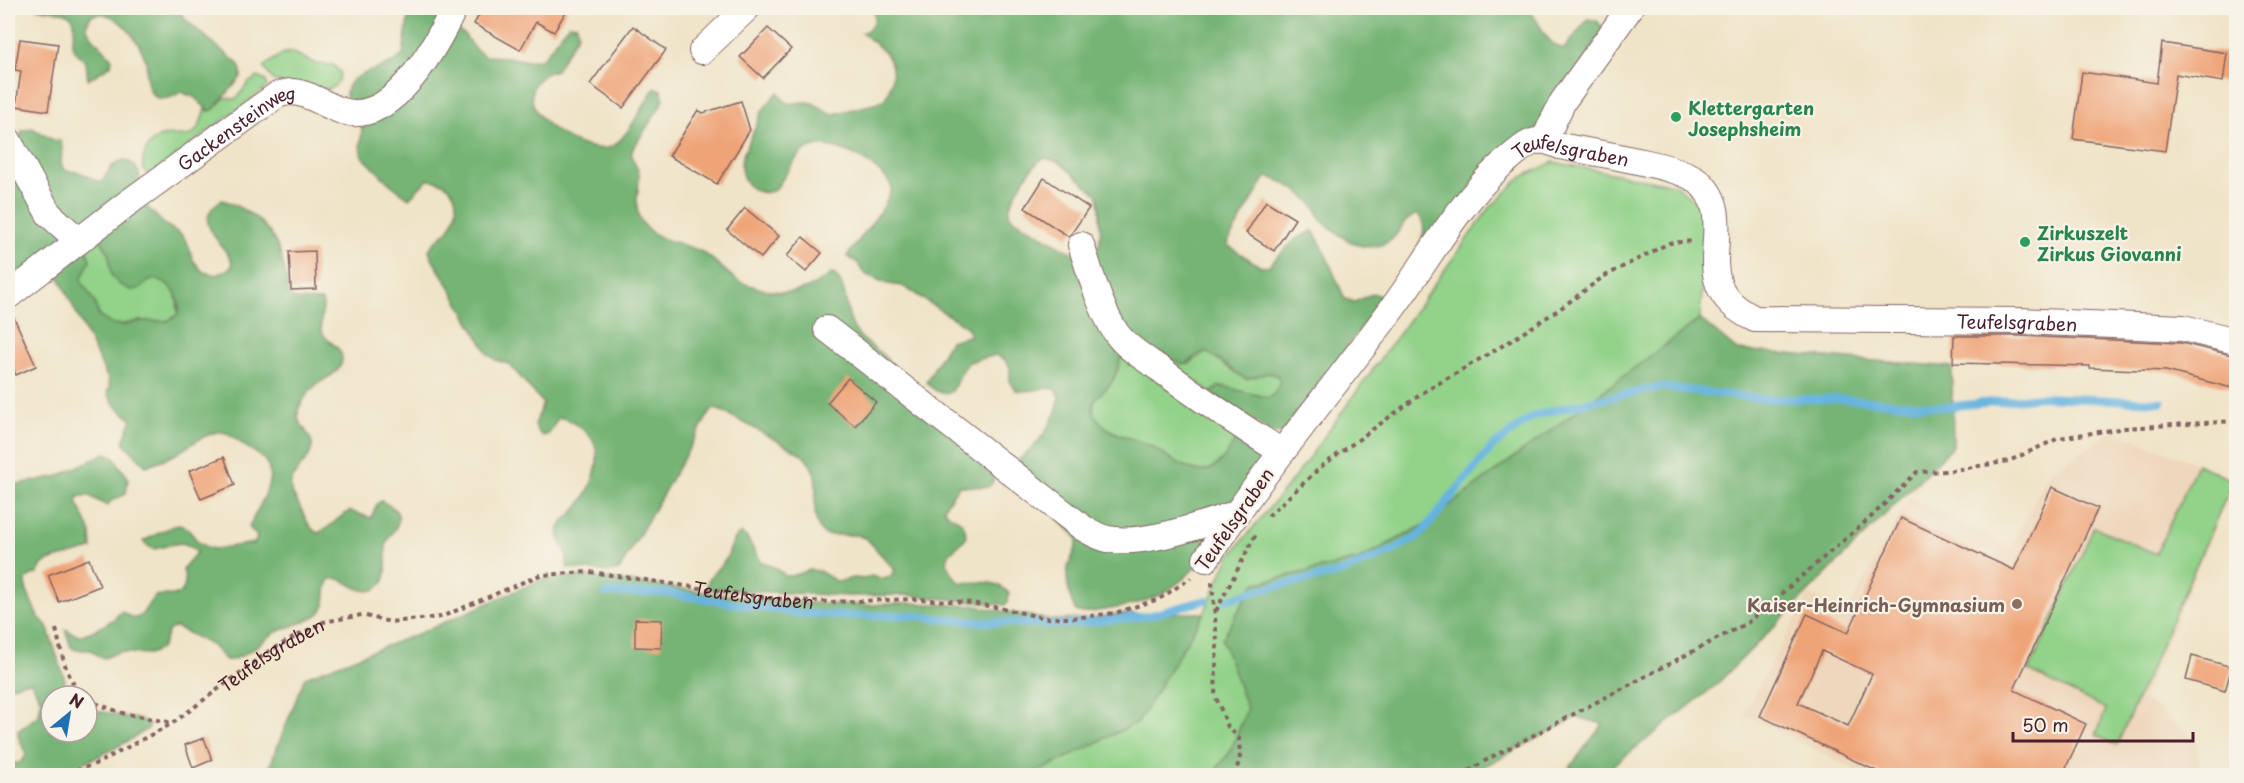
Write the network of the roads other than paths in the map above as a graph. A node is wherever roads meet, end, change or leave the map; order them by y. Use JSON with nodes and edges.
{"nodes":[{"id":1,"x":454,"y":8,"type":"edge"},
{"id":2,"x":747,"y":8,"type":"edge"},
{"id":3,"x":1630,"y":8,"type":"edge"},
{"id":4,"x":702,"y":51,"type":"dead end"},
{"id":5,"x":8,"y":140,"type":"edge"},
{"id":6,"x":1544,"y":140,"type":"junction"},
{"id":7,"x":79,"y":241,"type":"junction"},
{"id":8,"x":1081,"y":245,"type":"dead end"},
{"id":9,"x":8,"y":297,"type":"edge"},
{"id":10,"x":827,"y":329,"type":"dead end"},
{"id":11,"x":2227,"y":335,"type":"edge"},
{"id":12,"x":1282,"y":452,"type":"junction"},
{"id":13,"x":1234,"y":514,"type":"junction"},
{"id":14,"x":1206,"y":559,"type":"road end"}],
"edges":[{"from":1,"to":7,"type":"street","name":"Gackensteinweg"},
{"from":2,"to":4,"type":"street"},
{"from":3,"to":6,"type":"street"},
{"from":5,"to":7,"type":"street"},
{"from":6,"to":11,"type":"street","name":"Teufelsgraben"},
{"from":6,"to":12,"type":"street","name":"Teufelsgraben"},
{"from":7,"to":9,"type":"street","name":"Gackensteinweg"},
{"from":8,"to":12,"type":"street"},
{"from":10,"to":13,"type":"street"},
{"from":12,"to":13,"type":"street","name":"Teufelsgraben"},
{"from":13,"to":14,"type":"street","name":"Teufelsgraben"}]}
